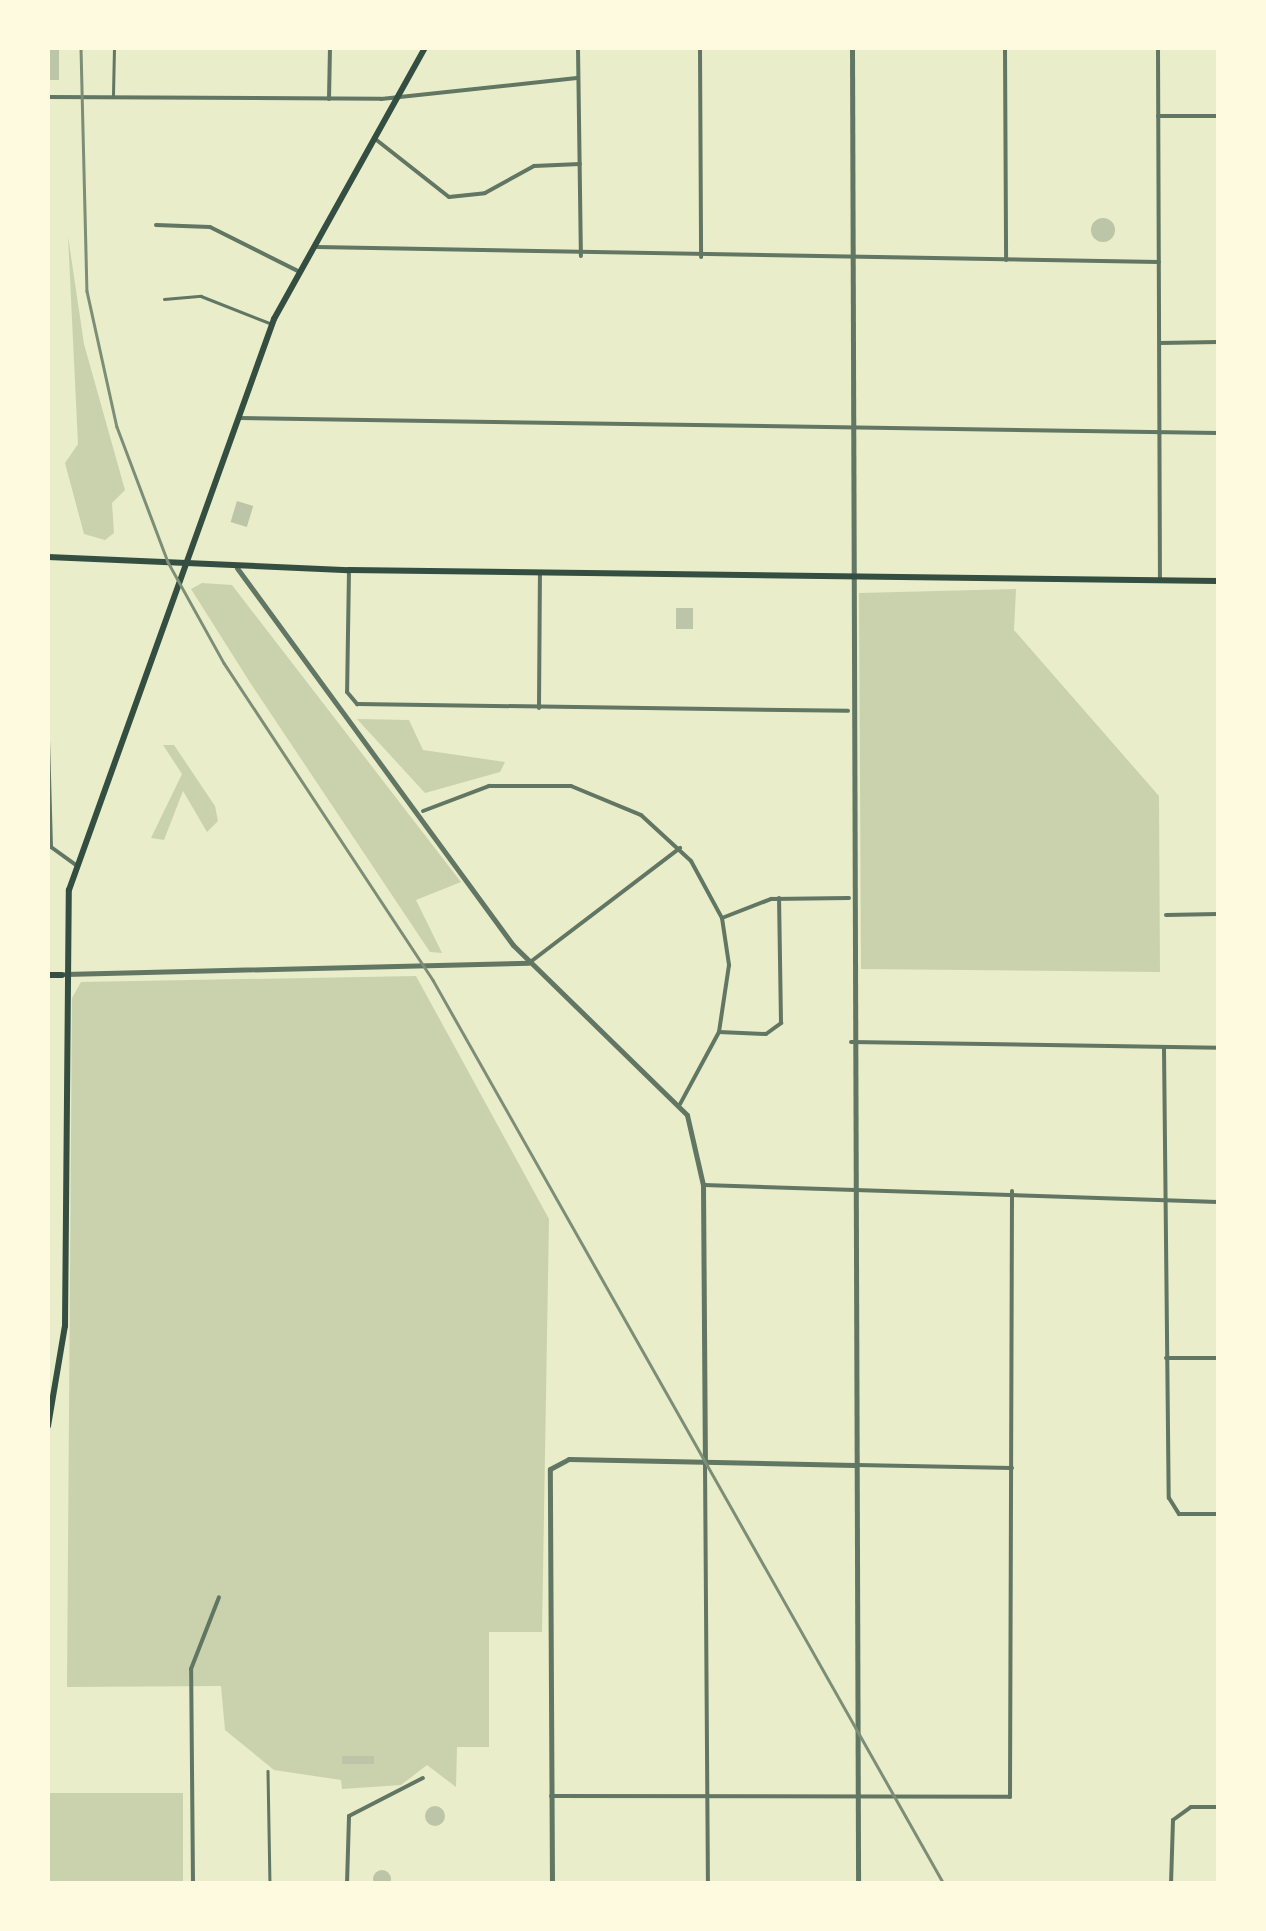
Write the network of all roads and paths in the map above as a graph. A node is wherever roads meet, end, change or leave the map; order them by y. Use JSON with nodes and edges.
{"nodes":[{"id":1,"x":114,"y":48,"type":"edge"},
{"id":2,"x":330,"y":48,"type":"edge"},
{"id":3,"x":425,"y":48,"type":"edge"},
{"id":4,"x":578,"y":48,"type":"edge"},
{"id":5,"x":700,"y":48,"type":"edge"},
{"id":6,"x":852,"y":48,"type":"edge"},
{"id":7,"x":1005,"y":48,"type":"edge"},
{"id":8,"x":1158,"y":48,"type":"edge"},
{"id":9,"x":578,"y":78,"type":"junction"},
{"id":10,"x":399,"y":94,"type":"junction"},
{"id":11,"x":112,"y":96,"type":"junction"},
{"id":12,"x":48,"y":97,"type":"edge"},
{"id":13,"x":329,"y":100,"type":"junction"},
{"id":14,"x":1158,"y":116,"type":"junction"},
{"id":15,"x":1218,"y":116,"type":"edge"},
{"id":16,"x":374,"y":138,"type":"junction"},
{"id":17,"x":580,"y":164,"type":"junction"},
{"id":18,"x":156,"y":225,"type":"dead end"},
{"id":19,"x":313,"y":245,"type":"junction"},
{"id":20,"x":581,"y":256,"type":"junction"},
{"id":21,"x":701,"y":257,"type":"junction"},
{"id":22,"x":854,"y":258,"type":"junction"},
{"id":23,"x":1006,"y":260,"type":"junction"},
{"id":24,"x":1159,"y":262,"type":"junction"},
{"id":25,"x":298,"y":271,"type":"junction"},
{"id":26,"x":164,"y":299,"type":"dead end"},
{"id":27,"x":272,"y":324,"type":"junction"},
{"id":28,"x":1160,"y":342,"type":"junction"},
{"id":29,"x":1218,"y":342,"type":"edge"},
{"id":30,"x":237,"y":418,"type":"junction"},
{"id":31,"x":850,"y":430,"type":"junction"},
{"id":32,"x":1159,"y":432,"type":"junction"},
{"id":33,"x":1218,"y":433,"type":"edge"},
{"id":34,"x":48,"y":557,"type":"edge"},
{"id":35,"x":182,"y":562,"type":"junction"},
{"id":36,"x":236,"y":568,"type":"junction"},
{"id":37,"x":349,"y":570,"type":"junction"},
{"id":38,"x":540,"y":573,"type":"junction"},
{"id":39,"x":848,"y":576,"type":"junction"},
{"id":40,"x":1160,"y":581,"type":"junction"},
{"id":41,"x":1218,"y":581,"type":"edge"},
{"id":42,"x":539,"y":708,"type":"junction"},
{"id":43,"x":848,"y":711,"type":"junction"},
{"id":44,"x":48,"y":740,"type":"edge"},
{"id":45,"x":423,"y":811,"type":"junction"},
{"id":46,"x":680,"y":848,"type":"junction"},
{"id":47,"x":76,"y":865,"type":"junction"},
{"id":48,"x":779,"y":898,"type":"junction"},
{"id":49,"x":850,"y":898,"type":"junction"},
{"id":50,"x":1218,"y":914,"type":"edge"},
{"id":51,"x":1166,"y":915,"type":"dead end"},
{"id":52,"x":722,"y":918,"type":"junction"},
{"id":53,"x":528,"y":963,"type":"junction"},
{"id":54,"x":62,"y":974,"type":"junction"},
{"id":55,"x":48,"y":975,"type":"edge"},
{"id":56,"x":719,"y":1032,"type":"junction"},
{"id":57,"x":850,"y":1042,"type":"junction"},
{"id":58,"x":1164,"y":1048,"type":"junction"},
{"id":59,"x":1218,"y":1048,"type":"edge"},
{"id":60,"x":680,"y":1104,"type":"junction"},
{"id":61,"x":703,"y":1185,"type":"junction"},
{"id":62,"x":852,"y":1188,"type":"junction"},
{"id":63,"x":1012,"y":1191,"type":"junction"},
{"id":64,"x":1164,"y":1197,"type":"junction"},
{"id":65,"x":1218,"y":1202,"type":"edge"},
{"id":66,"x":1166,"y":1358,"type":"junction"},
{"id":67,"x":1218,"y":1358,"type":"edge"},
{"id":68,"x":48,"y":1426,"type":"edge"},
{"id":69,"x":705,"y":1462,"type":"junction"},
{"id":70,"x":854,"y":1465,"type":"junction"},
{"id":71,"x":1012,"y":1468,"type":"junction"},
{"id":72,"x":1218,"y":1514,"type":"edge"},
{"id":73,"x":219,"y":1597,"type":"dead end"},
{"id":74,"x":268,"y":1770,"type":"dead end"},
{"id":75,"x":423,"y":1778,"type":"dead end"},
{"id":76,"x":552,"y":1796,"type":"junction"},
{"id":77,"x":708,"y":1799,"type":"junction"},
{"id":78,"x":858,"y":1800,"type":"junction"},
{"id":79,"x":1218,"y":1807,"type":"edge"},
{"id":80,"x":193,"y":1884,"type":"edge"},
{"id":81,"x":270,"y":1884,"type":"edge"},
{"id":82,"x":346,"y":1884,"type":"edge"},
{"id":83,"x":552,"y":1884,"type":"edge"},
{"id":84,"x":708,"y":1884,"type":"edge"},
{"id":85,"x":858,"y":1884,"type":"edge"},
{"id":86,"x":1171,"y":1884,"type":"edge"}],
"edges":[{"from":1,"to":11,"type":"lane"},
{"from":2,"to":13,"type":"street"},
{"from":3,"to":10,"type":"main road"},
{"from":4,"to":9,"type":"street"},
{"from":5,"to":21,"type":"street"},
{"from":6,"to":22,"type":"street"},
{"from":7,"to":23,"type":"street"},
{"from":8,"to":14,"type":"street"},
{"from":9,"to":10,"type":"street"},
{"from":9,"to":17,"type":"street"},
{"from":10,"to":13,"type":"street"},
{"from":10,"to":16,"type":"main road"},
{"from":11,"to":12,"type":"street"},
{"from":11,"to":13,"type":"street"},
{"from":14,"to":15,"type":"street"},
{"from":14,"to":24,"type":"street"},
{"from":16,"to":17,"type":"street"},
{"from":16,"to":19,"type":"main road"},
{"from":17,"to":20,"type":"street"},
{"from":18,"to":25,"type":"street"},
{"from":19,"to":20,"type":"street"},
{"from":19,"to":25,"type":"main road"},
{"from":20,"to":21,"type":"street"},
{"from":21,"to":22,"type":"street"},
{"from":22,"to":23,"type":"street"},
{"from":22,"to":31,"type":"street"},
{"from":23,"to":24,"type":"street"},
{"from":24,"to":28,"type":"street"},
{"from":25,"to":27,"type":"main road"},
{"from":26,"to":27,"type":"lane"},
{"from":27,"to":30,"type":"main road"},
{"from":28,"to":29,"type":"street"},
{"from":28,"to":32,"type":"street"},
{"from":30,"to":31,"type":"street"},
{"from":30,"to":35,"type":"main road"},
{"from":31,"to":32,"type":"street"},
{"from":31,"to":39,"type":"street"},
{"from":32,"to":33,"type":"street"},
{"from":32,"to":40,"type":"street"},
{"from":34,"to":35,"type":"main road"},
{"from":35,"to":36,"type":"main road"},
{"from":35,"to":47,"type":"main road"},
{"from":36,"to":37,"type":"main road"},
{"from":36,"to":45,"type":"street"},
{"from":37,"to":38,"type":"main road"},
{"from":37,"to":42,"type":"street"},
{"from":38,"to":39,"type":"main road"},
{"from":38,"to":42,"type":"street"},
{"from":39,"to":40,"type":"main road"},
{"from":39,"to":43,"type":"street"},
{"from":40,"to":41,"type":"main road"},
{"from":42,"to":43,"type":"street"},
{"from":43,"to":49,"type":"street"},
{"from":44,"to":47,"type":"street"},
{"from":45,"to":46,"type":"street"},
{"from":45,"to":53,"type":"street"},
{"from":46,"to":52,"type":"street"},
{"from":46,"to":53,"type":"street"},
{"from":47,"to":54,"type":"main road"},
{"from":48,"to":49,"type":"street"},
{"from":48,"to":52,"type":"street"},
{"from":48,"to":56,"type":"street"},
{"from":49,"to":57,"type":"street"},
{"from":50,"to":51,"type":"street"},
{"from":52,"to":56,"type":"street"},
{"from":53,"to":54,"type":"street"},
{"from":53,"to":60,"type":"street"},
{"from":54,"to":55,"type":"main road"},
{"from":54,"to":68,"type":"main road"},
{"from":56,"to":60,"type":"street"},
{"from":57,"to":58,"type":"street"},
{"from":57,"to":62,"type":"street"},
{"from":58,"to":59,"type":"street"},
{"from":58,"to":64,"type":"street"},
{"from":60,"to":61,"type":"street"},
{"from":61,"to":62,"type":"street"},
{"from":61,"to":69,"type":"street"},
{"from":62,"to":63,"type":"street"},
{"from":62,"to":70,"type":"street"},
{"from":63,"to":64,"type":"street"},
{"from":63,"to":71,"type":"street"},
{"from":64,"to":65,"type":"street"},
{"from":64,"to":66,"type":"street"},
{"from":66,"to":67,"type":"street"},
{"from":66,"to":72,"type":"street"},
{"from":69,"to":70,"type":"street"},
{"from":69,"to":76,"type":"street"},
{"from":69,"to":77,"type":"street"},
{"from":70,"to":71,"type":"street"},
{"from":70,"to":78,"type":"street"},
{"from":71,"to":78,"type":"street"},
{"from":73,"to":80,"type":"street"},
{"from":74,"to":81,"type":"lane"},
{"from":75,"to":82,"type":"street"},
{"from":76,"to":77,"type":"street"},
{"from":76,"to":83,"type":"street"},
{"from":77,"to":78,"type":"street"},
{"from":77,"to":84,"type":"street"},
{"from":78,"to":85,"type":"street"},
{"from":79,"to":86,"type":"street"}]}
